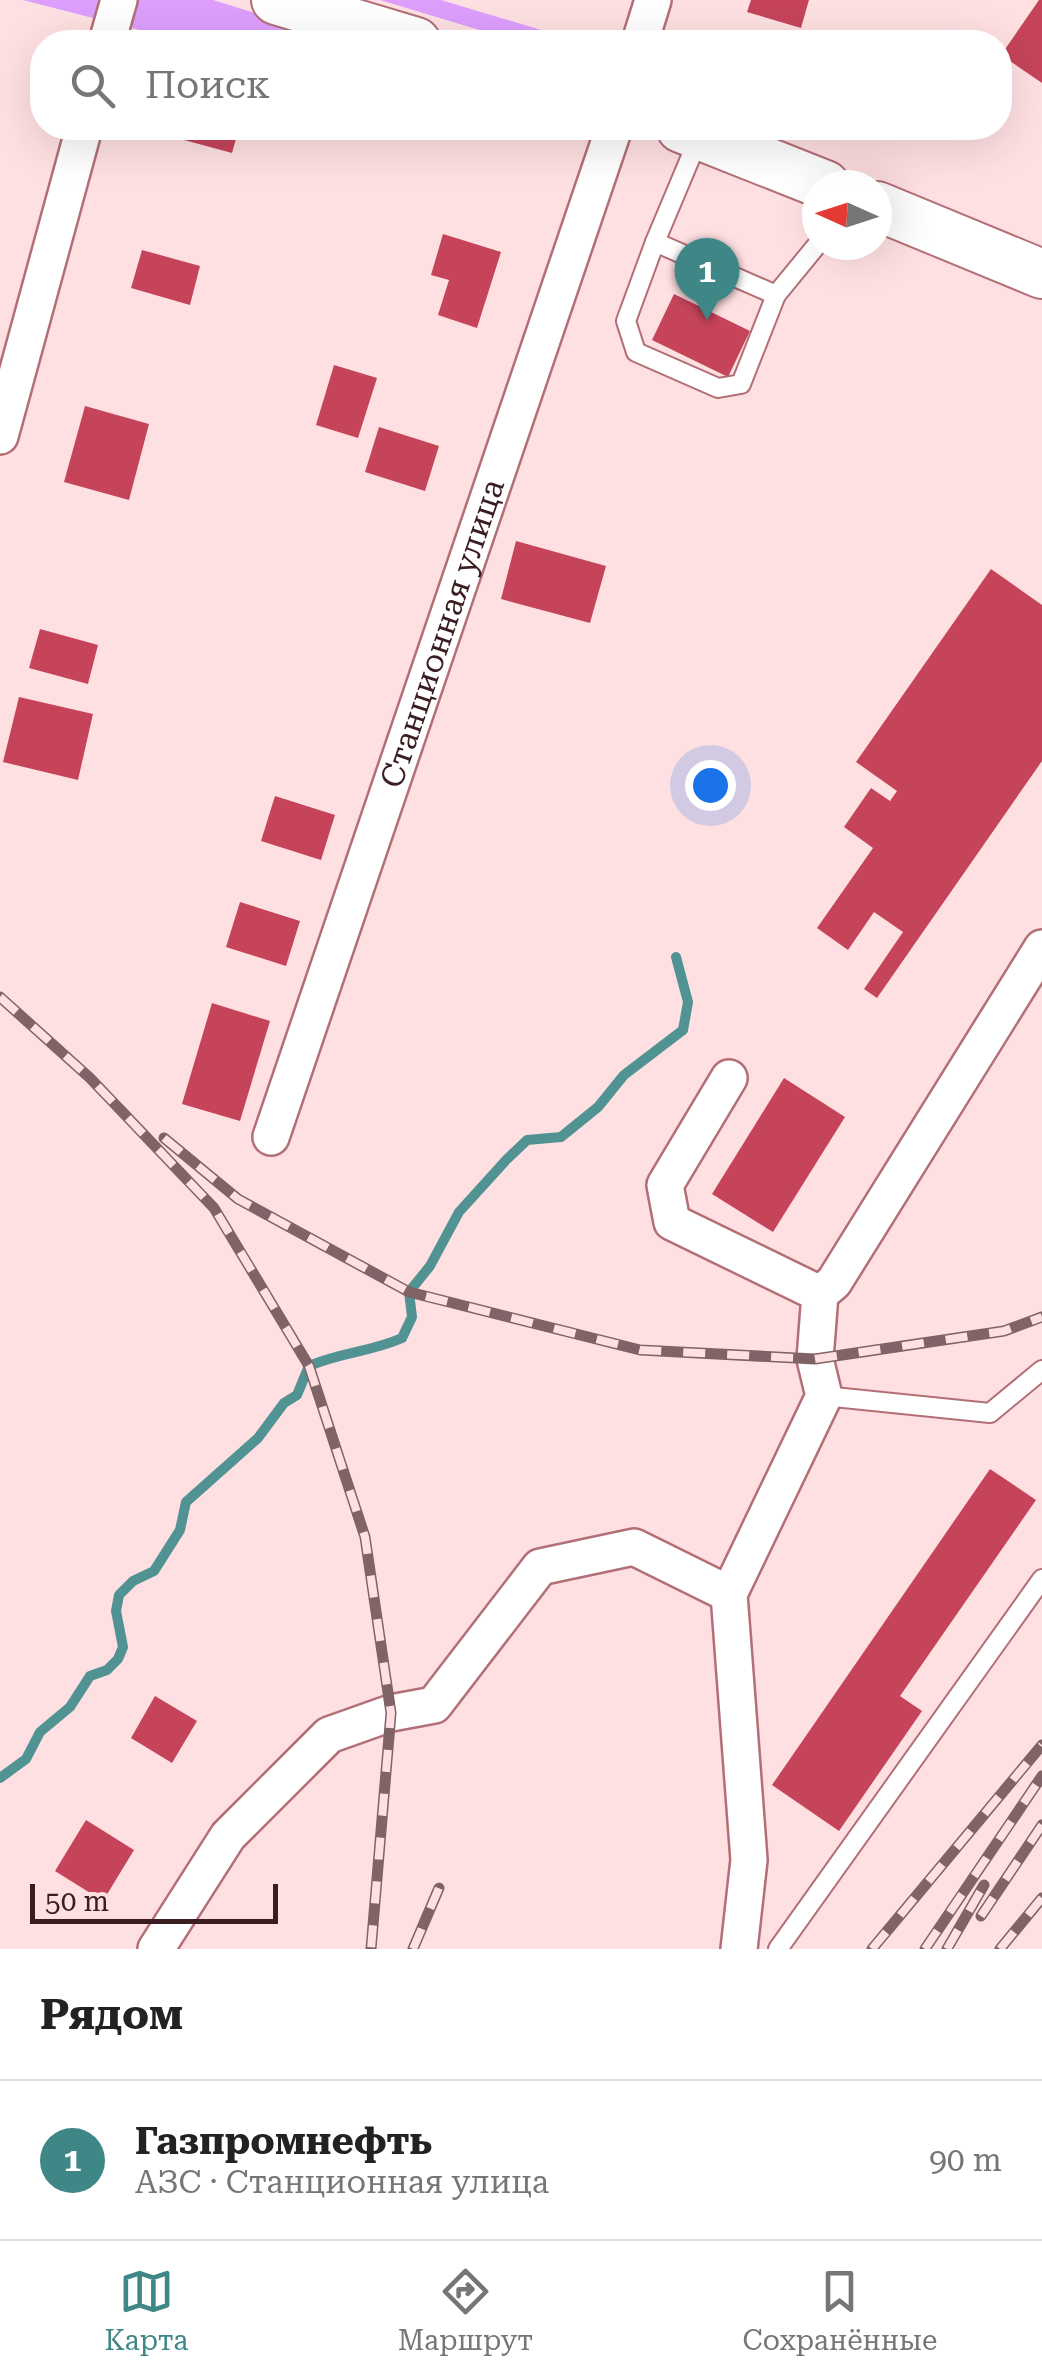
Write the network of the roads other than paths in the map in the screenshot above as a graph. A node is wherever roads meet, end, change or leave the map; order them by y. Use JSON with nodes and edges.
{"nodes":[{"id":1,"x":120,"y":0,"type":"edge"},
{"id":2,"x":276,"y":0,"type":"edge"},
{"id":3,"x":653,"y":0,"type":"edge"},
{"id":4,"x":111,"y":30,"type":"edge"},
{"id":5,"x":376,"y":30,"type":"edge"},
{"id":6,"x":644,"y":30,"type":"edge"},
{"id":7,"x":81,"y":140,"type":"edge"},
{"id":8,"x":610,"y":140,"type":"edge"},
{"id":9,"x":688,"y":140,"type":"edge"},
{"id":10,"x":713,"y":140,"type":"edge"},
{"id":11,"x":802,"y":176,"type":"edge"},
{"id":12,"x":892,"y":212,"type":"edge"},
{"id":13,"x":655,"y":242,"type":"junction"},
{"id":14,"x":805,"y":260,"type":"edge"},
{"id":15,"x":1042,"y":274,"type":"edge"},
{"id":16,"x":776,"y":295,"type":"junction"},
{"id":17,"x":0,"y":436,"type":"edge"},
{"id":18,"x":1042,"y":948,"type":"edge"},
{"id":19,"x":730,"y":1078,"type":"dead end"},
{"id":20,"x":272,"y":1137,"type":"dead end"},
{"id":21,"x":820,"y":1294,"type":"junction"},
{"id":22,"x":1042,"y":1370,"type":"edge"},
{"id":23,"x":824,"y":1396,"type":"junction"},
{"id":24,"x":1042,"y":1579,"type":"edge"},
{"id":25,"x":730,"y":1594,"type":"junction"},
{"id":26,"x":156,"y":1949,"type":"edge"},
{"id":27,"x":738,"y":1949,"type":"edge"},
{"id":28,"x":778,"y":1949,"type":"edge"}],
"edges":[{"from":1,"to":4,"type":"street"},
{"from":2,"to":5,"type":"main road"},
{"from":3,"to":6,"type":"street"},
{"from":7,"to":17,"type":"street"},
{"from":8,"to":20,"type":"street","name":"Станционная улица"},
{"from":9,"to":13,"type":"lane"},
{"from":10,"to":11,"type":"main road"},
{"from":12,"to":15,"type":"main road"},
{"from":13,"to":16,"type":"lane"},
{"from":13,"to":16,"type":"lane"},
{"from":14,"to":16,"type":"lane"},
{"from":18,"to":21,"type":"street"},
{"from":19,"to":21,"type":"street"},
{"from":21,"to":23,"type":"street"},
{"from":22,"to":23,"type":"lane"},
{"from":23,"to":25,"type":"street"},
{"from":24,"to":28,"type":"lane"},
{"from":25,"to":26,"type":"street"},
{"from":25,"to":27,"type":"street"}]}
